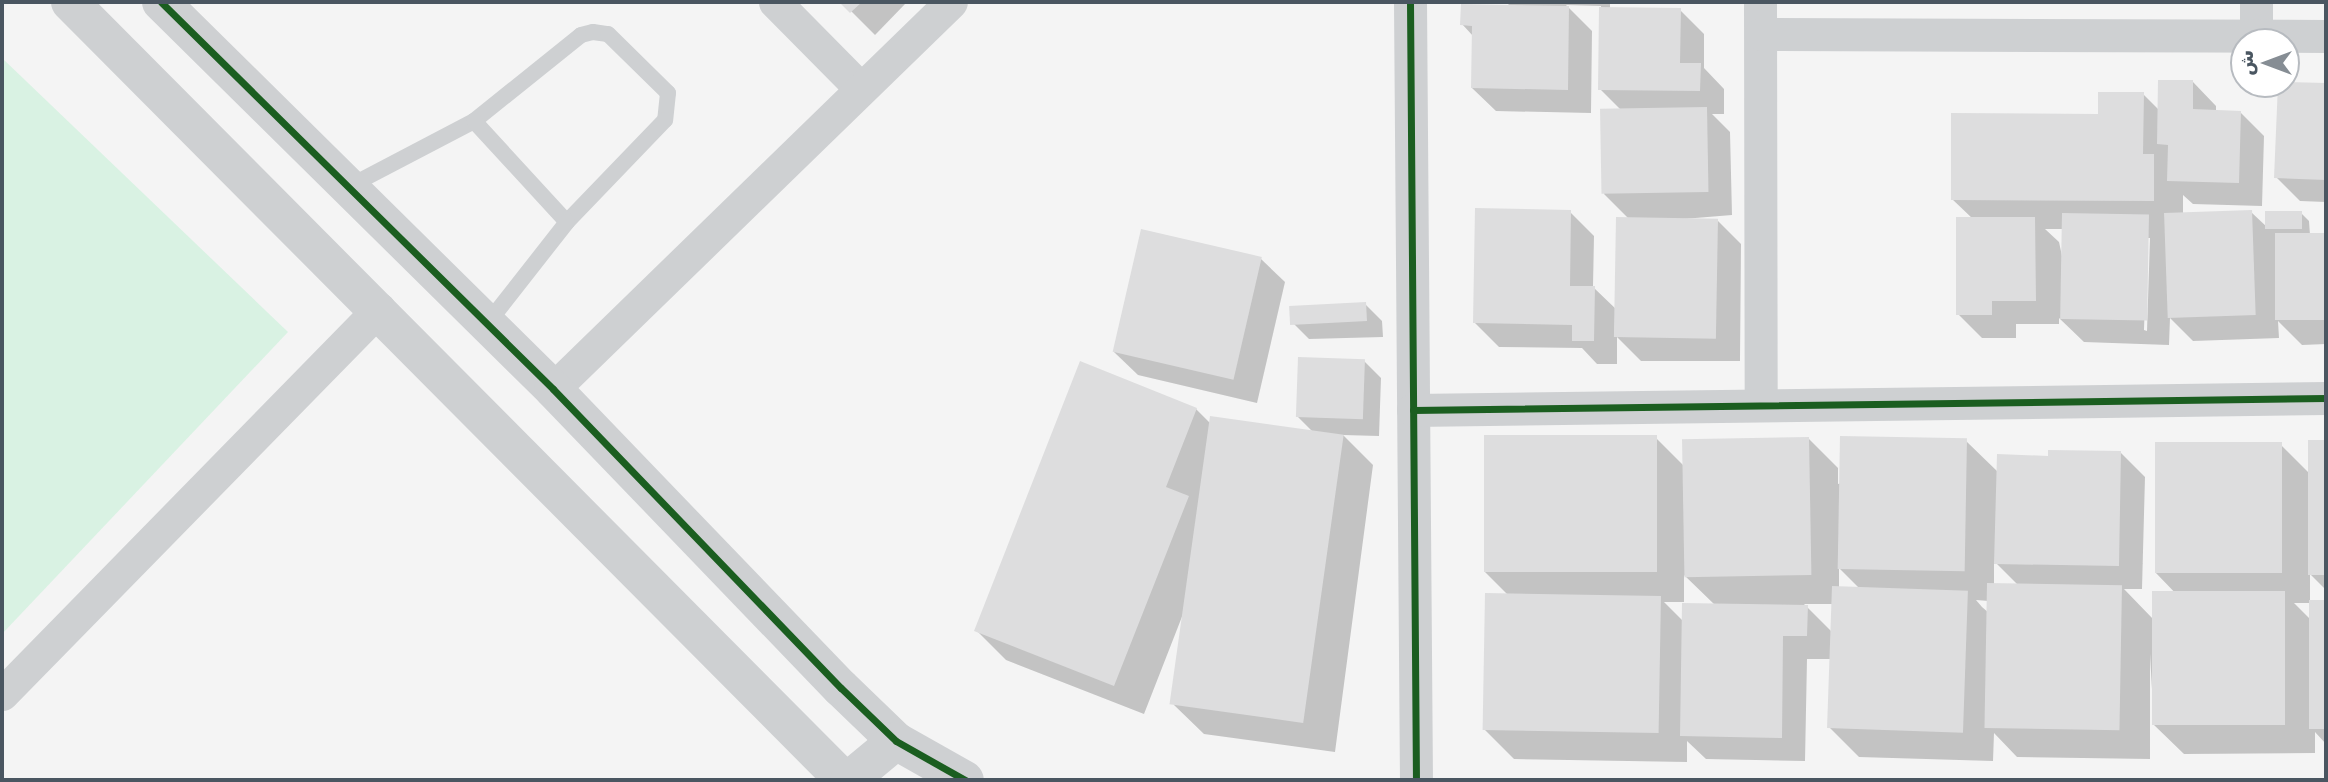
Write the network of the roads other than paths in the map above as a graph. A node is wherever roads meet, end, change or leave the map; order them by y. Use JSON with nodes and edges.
{"nodes":[{"id":1,"x":70,"y":2,"type":"edge"},
{"id":2,"x":161,"y":2,"type":"edge"},
{"id":3,"x":775,"y":2,"type":"edge"},
{"id":4,"x":950,"y":2,"type":"edge"},
{"id":5,"x":1410,"y":2,"type":"edge"},
{"id":6,"x":2256,"y":2,"type":"edge"},
{"id":7,"x":1760,"y":18,"type":"edge"},
{"id":8,"x":2256,"y":28,"type":"edge"},
{"id":9,"x":2230,"y":35,"type":"edge"},
{"id":10,"x":2300,"y":36,"type":"edge"},
{"id":11,"x":2326,"y":36,"type":"edge"},
{"id":12,"x":860,"y":88,"type":"junction"},
{"id":13,"x":474,"y":121,"type":"junction"},
{"id":14,"x":348,"y":187,"type":"junction"},
{"id":15,"x":567,"y":222,"type":"junction"},
{"id":16,"x":379,"y":309,"type":"junction"},
{"id":17,"x":487,"y":324,"type":"junction"},
{"id":18,"x":553,"y":389,"type":"junction"},
{"id":19,"x":2326,"y":398,"type":"edge"},
{"id":20,"x":1761,"y":404,"type":"junction"},
{"id":21,"x":1413,"y":410,"type":"junction"},
{"id":22,"x":2,"y":694,"type":"edge"},
{"id":23,"x":896,"y":741,"type":"junction"},
{"id":24,"x":846,"y":780,"type":"edge"},
{"id":25,"x":965,"y":780,"type":"edge"},
{"id":26,"x":1416,"y":780,"type":"edge"}],
"edges":[{"from":1,"to":16,"type":"street"},
{"from":2,"to":14,"type":"street"},
{"from":3,"to":12,"type":"street"},
{"from":4,"to":12,"type":"street"},
{"from":5,"to":21,"type":"street"},
{"from":6,"to":8,"type":"street"},
{"from":7,"to":9,"type":"street"},
{"from":7,"to":20,"type":"street"},
{"from":10,"to":11,"type":"street"},
{"from":12,"to":18,"type":"street"},
{"from":13,"to":14,"type":"lane"},
{"from":13,"to":15,"type":"lane"},
{"from":13,"to":15,"type":"lane"},
{"from":14,"to":17,"type":"street"},
{"from":15,"to":17,"type":"lane"},
{"from":16,"to":22,"type":"street"},
{"from":16,"to":24,"type":"street"},
{"from":17,"to":18,"type":"street"},
{"from":18,"to":23,"type":"street"},
{"from":19,"to":20,"type":"street"},
{"from":20,"to":21,"type":"street"},
{"from":21,"to":26,"type":"street"},
{"from":23,"to":24,"type":"street"},
{"from":23,"to":25,"type":"street"}]}
